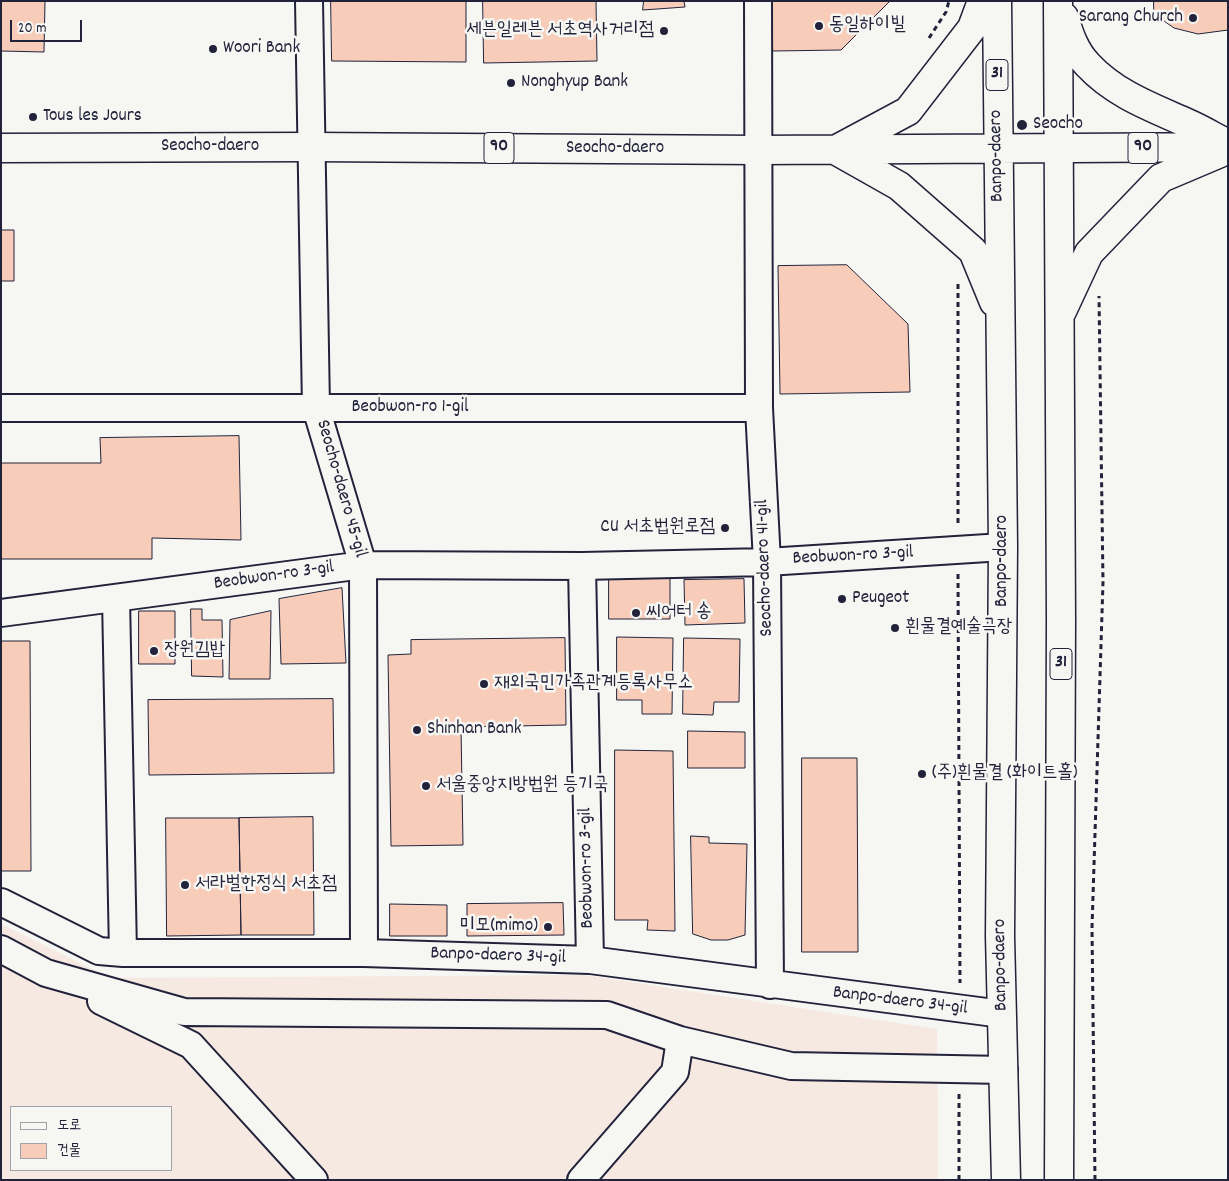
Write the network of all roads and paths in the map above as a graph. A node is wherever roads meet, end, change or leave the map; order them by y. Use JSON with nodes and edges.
{"nodes":[{"id":1,"x":309,"y":1,"type":"edge"},
{"id":2,"x":758,"y":1,"type":"edge"},
{"id":3,"x":949,"y":1,"type":"edge"},
{"id":4,"x":982,"y":1,"type":"edge"},
{"id":5,"x":997,"y":1,"type":"edge"},
{"id":6,"x":1059,"y":1,"type":"edge"},
{"id":7,"x":927,"y":41,"type":"dead end"},
{"id":8,"x":310,"y":147,"type":"junction"},
{"id":9,"x":1228,"y":147,"type":"edge"},
{"id":10,"x":1,"y":148,"type":"edge"},
{"id":11,"x":1059,"y":148,"type":"junction"},
{"id":12,"x":998,"y":149,"type":"junction"},
{"id":13,"x":758,"y":150,"type":"junction"},
{"id":14,"x":836,"y":150,"type":"junction"},
{"id":15,"x":958,"y":276,"type":"dead end"},
{"id":16,"x":1099,"y":294,"type":"dead end"},
{"id":17,"x":1000,"y":315,"type":"junction"},
{"id":18,"x":1060,"y":316,"type":"junction"},
{"id":19,"x":1,"y":408,"type":"edge"},
{"id":20,"x":316,"y":408,"type":"junction"},
{"id":21,"x":759,"y":408,"type":"junction"},
{"id":22,"x":1003,"y":547,"type":"junction"},
{"id":23,"x":958,"y":551,"type":"junction"},
{"id":24,"x":768,"y":562,"type":"junction"},
{"id":25,"x":363,"y":564,"type":"junction"},
{"id":26,"x":582,"y":566,"type":"junction"},
{"id":27,"x":116,"y":598,"type":"junction"},
{"id":28,"x":1,"y":613,"type":"edge"},
{"id":29,"x":1,"y":902,"type":"edge"},
{"id":30,"x":1,"y":949,"type":"edge"},
{"id":31,"x":123,"y":953,"type":"junction"},
{"id":32,"x":364,"y":953,"type":"junction"},
{"id":33,"x":590,"y":960,"type":"junction"},
{"id":34,"x":46,"y":973,"type":"junction"},
{"id":35,"x":770,"y":985,"type":"junction"},
{"id":36,"x":960,"y":1010,"type":"junction"},
{"id":37,"x":1002,"y":1014,"type":"junction"},
{"id":38,"x":680,"y":1040,"type":"junction"},
{"id":39,"x":959,"y":1069,"type":"junction"},
{"id":40,"x":1004,"y":1070,"type":"junction"},
{"id":41,"x":314,"y":1180,"type":"edge"},
{"id":42,"x":581,"y":1180,"type":"edge"},
{"id":43,"x":959,"y":1180,"type":"edge"},
{"id":44,"x":1006,"y":1180,"type":"edge"},
{"id":45,"x":1059,"y":1180,"type":"edge"},
{"id":46,"x":1095,"y":1180,"type":"edge"}],
"edges":[{"from":1,"to":8,"type":"street","name":"Seocho-daero 45-gil"},
{"from":2,"to":13,"type":"street","name":"Seocho-daero 41-gil"},
{"from":3,"to":7,"type":"path"},
{"from":4,"to":14,"type":"main road"},
{"from":5,"to":12,"type":"main road","name":"Banpo-daero","number":"31"},
{"from":6,"to":9,"type":"main road"},
{"from":6,"to":11,"type":"main road","number":"31"},
{"from":8,"to":10,"type":"main road","name":"Seocho-daero","number":"90"},
{"from":8,"to":13,"type":"main road","name":"Seocho-daero","number":"90"},
{"from":8,"to":20,"type":"street","name":"Seocho-daero 45-gil"},
{"from":9,"to":11,"type":"main road","name":"Seocho-daero","number":"90"},
{"from":9,"to":18,"type":"main road"},
{"from":11,"to":12,"type":"main road","name":"Seocho-daero","number":"90"},
{"from":11,"to":18,"type":"main road","number":"31"},
{"from":12,"to":14,"type":"main road","name":"Seocho-daero","number":"90"},
{"from":12,"to":17,"type":"main road","name":"Banpo-daero","number":"31"},
{"from":13,"to":14,"type":"main road","name":"Seocho-daero","number":"90"},
{"from":13,"to":21,"type":"street","name":"Seocho-daero 41-gil"},
{"from":14,"to":17,"type":"main road"},
{"from":15,"to":23,"type":"path"},
{"from":16,"to":46,"type":"path"},
{"from":17,"to":22,"type":"main road","name":"Banpo-daero","number":"31"},
{"from":18,"to":45,"type":"main road","number":"31"},
{"from":19,"to":20,"type":"street","name":"Beobwon-ro 1-gil"},
{"from":20,"to":21,"type":"street","name":"Beobwon-ro 1-gil"},
{"from":20,"to":25,"type":"street","name":"Seocho-daero 45-gil"},
{"from":21,"to":24,"type":"street","name":"Seocho-daero 41-gil"},
{"from":22,"to":23,"type":"street","name":"Beobwon-ro 3-gil"},
{"from":22,"to":37,"type":"main road","name":"Banpo-daero","number":"31"},
{"from":23,"to":24,"type":"street","name":"Beobwon-ro 3-gil"},
{"from":23,"to":36,"type":"path"},
{"from":24,"to":26,"type":"street","name":"Beobwon-ro 3-gil"},
{"from":24,"to":35,"type":"street","name":"Seocho-daero 41-gil"},
{"from":25,"to":26,"type":"street","name":"Beobwon-ro 3-gil"},
{"from":25,"to":27,"type":"street","name":"Beobwon-ro 3-gil"},
{"from":25,"to":32,"type":"street","name":"Seocho-daero 45-gil"},
{"from":26,"to":33,"type":"street","name":"Beobwon-ro 3-gil"},
{"from":27,"to":28,"type":"street","name":"Beobwon-ro 3-gil"},
{"from":27,"to":31,"type":"street"},
{"from":29,"to":31,"type":"street","name":"Banpo-daero 34-gil"},
{"from":30,"to":34,"type":"street"},
{"from":31,"to":32,"type":"street","name":"Banpo-daero 34-gil"},
{"from":32,"to":33,"type":"street","name":"Banpo-daero 34-gil"},
{"from":33,"to":35,"type":"street","name":"Banpo-daero 34-gil"},
{"from":34,"to":38,"type":"street"},
{"from":34,"to":41,"type":"street"},
{"from":35,"to":36,"type":"street","name":"Banpo-daero 34-gil"},
{"from":36,"to":37,"type":"street","name":"Banpo-daero 34-gil"},
{"from":37,"to":40,"type":"main road","name":"Banpo-daero","number":"31"},
{"from":38,"to":39,"type":"street"},
{"from":38,"to":42,"type":"street"},
{"from":39,"to":40,"type":"street"},
{"from":39,"to":43,"type":"path"},
{"from":40,"to":44,"type":"main road","name":"Banpo-daero","number":"31"}]}
